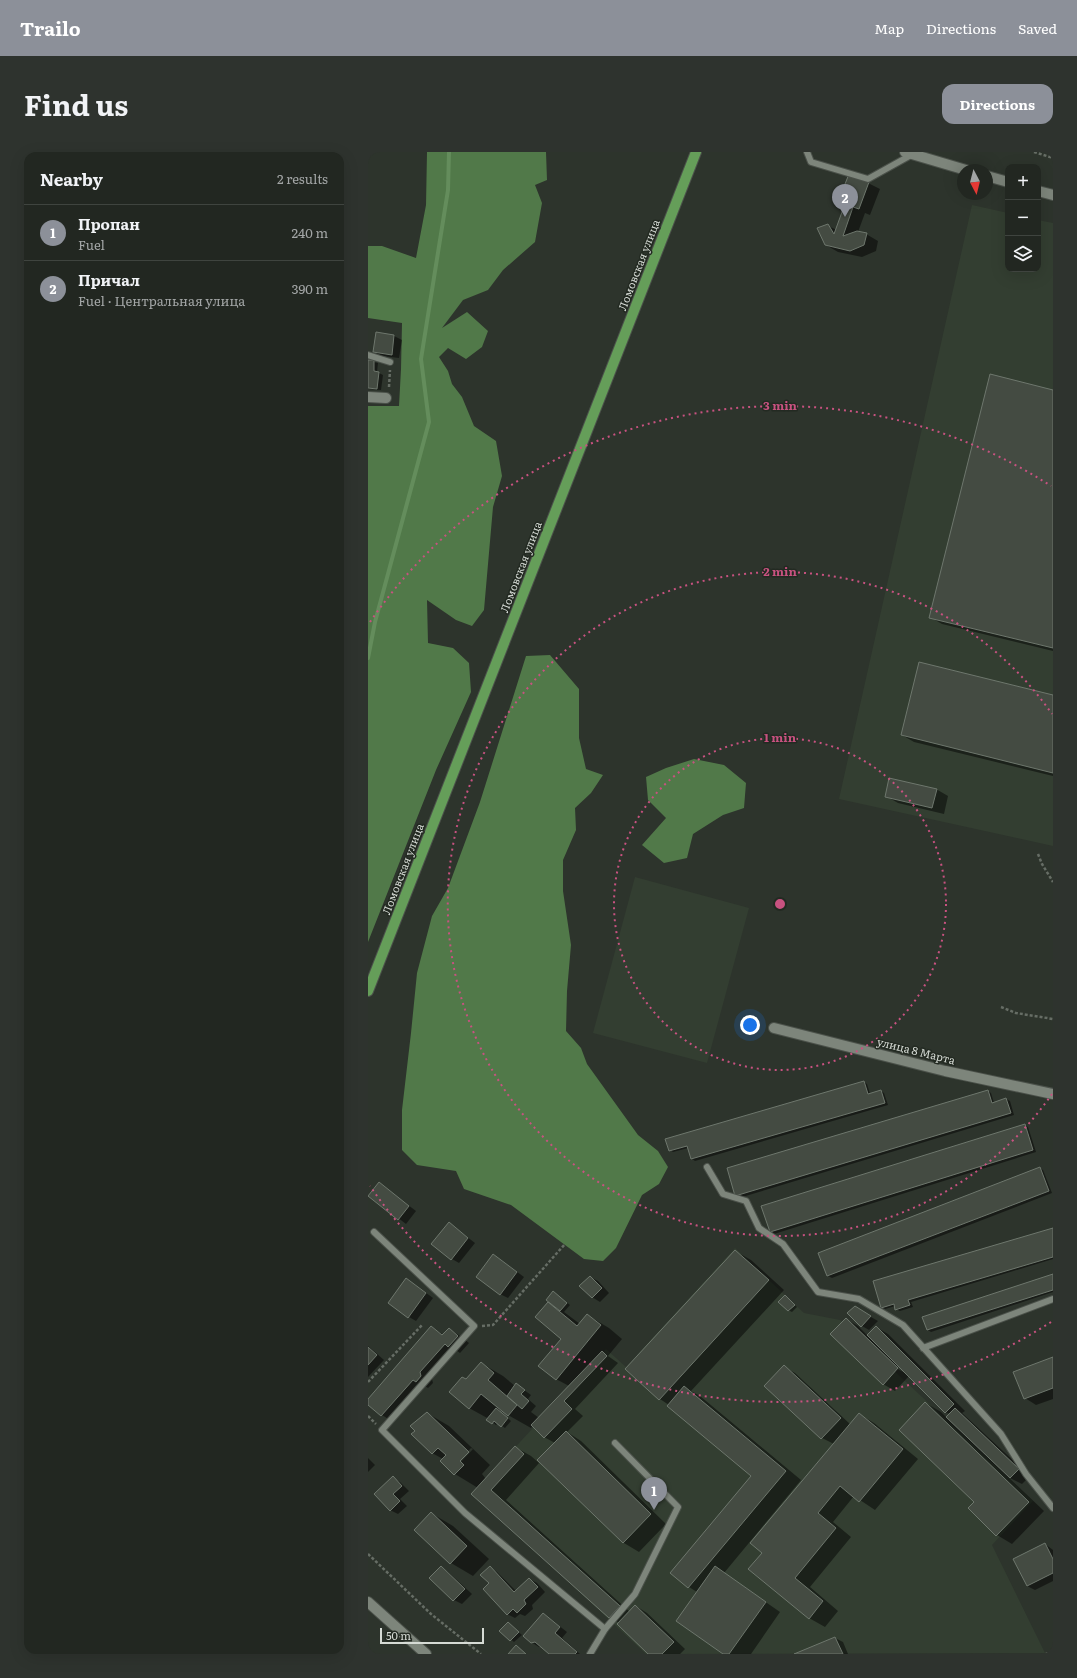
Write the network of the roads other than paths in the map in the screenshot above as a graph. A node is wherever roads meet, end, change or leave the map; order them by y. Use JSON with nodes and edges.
{"nodes":[{"id":1,"x":696,"y":152,"type":"edge"},
{"id":2,"x":807,"y":152,"type":"edge"},
{"id":3,"x":909,"y":153,"type":"edge"},
{"id":4,"x":957,"y":167,"type":"edge"},
{"id":5,"x":993,"y":178,"type":"edge"},
{"id":6,"x":1005,"y":181,"type":"edge"},
{"id":7,"x":1041,"y":192,"type":"edge"},
{"id":8,"x":1053,"y":195,"type":"edge"},
{"id":9,"x":368,"y":356,"type":"edge"},
{"id":10,"x":390,"y":362,"type":"road end"},
{"id":11,"x":368,"y":396,"type":"edge"},
{"id":12,"x":386,"y":398,"type":"road end"},
{"id":13,"x":368,"y":991,"type":"edge"},
{"id":14,"x":774,"y":1028,"type":"dead end"},
{"id":15,"x":1053,"y":1094,"type":"edge"},
{"id":16,"x":707,"y":1167,"type":"dead end"},
{"id":17,"x":374,"y":1232,"type":"dead end"},
{"id":18,"x":1053,"y":1298,"type":"edge"},
{"id":19,"x":923,"y":1348,"type":"junction"},
{"id":20,"x":615,"y":1443,"type":"dead end"},
{"id":21,"x":1053,"y":1508,"type":"edge"},
{"id":22,"x":368,"y":1602,"type":"edge"},
{"id":23,"x":605,"y":1629,"type":"junction"},
{"id":24,"x":426,"y":1654,"type":"edge"},
{"id":25,"x":590,"y":1654,"type":"edge"}],
"edges":[{"from":1,"to":13,"type":"main road","name":"Ломовская улица"},
{"from":2,"to":3,"type":"lane"},
{"from":3,"to":4,"type":"street"},
{"from":5,"to":6,"type":"street"},
{"from":7,"to":8,"type":"street"},
{"from":9,"to":10,"type":"lane"},
{"from":11,"to":12,"type":"street"},
{"from":14,"to":15,"type":"street","name":"улица 8 Марта"},
{"from":16,"to":19,"type":"lane"},
{"from":17,"to":23,"type":"lane"},
{"from":18,"to":19,"type":"lane"},
{"from":19,"to":21,"type":"lane"},
{"from":20,"to":23,"type":"lane"},
{"from":22,"to":24,"type":"street"},
{"from":23,"to":25,"type":"lane"}]}
